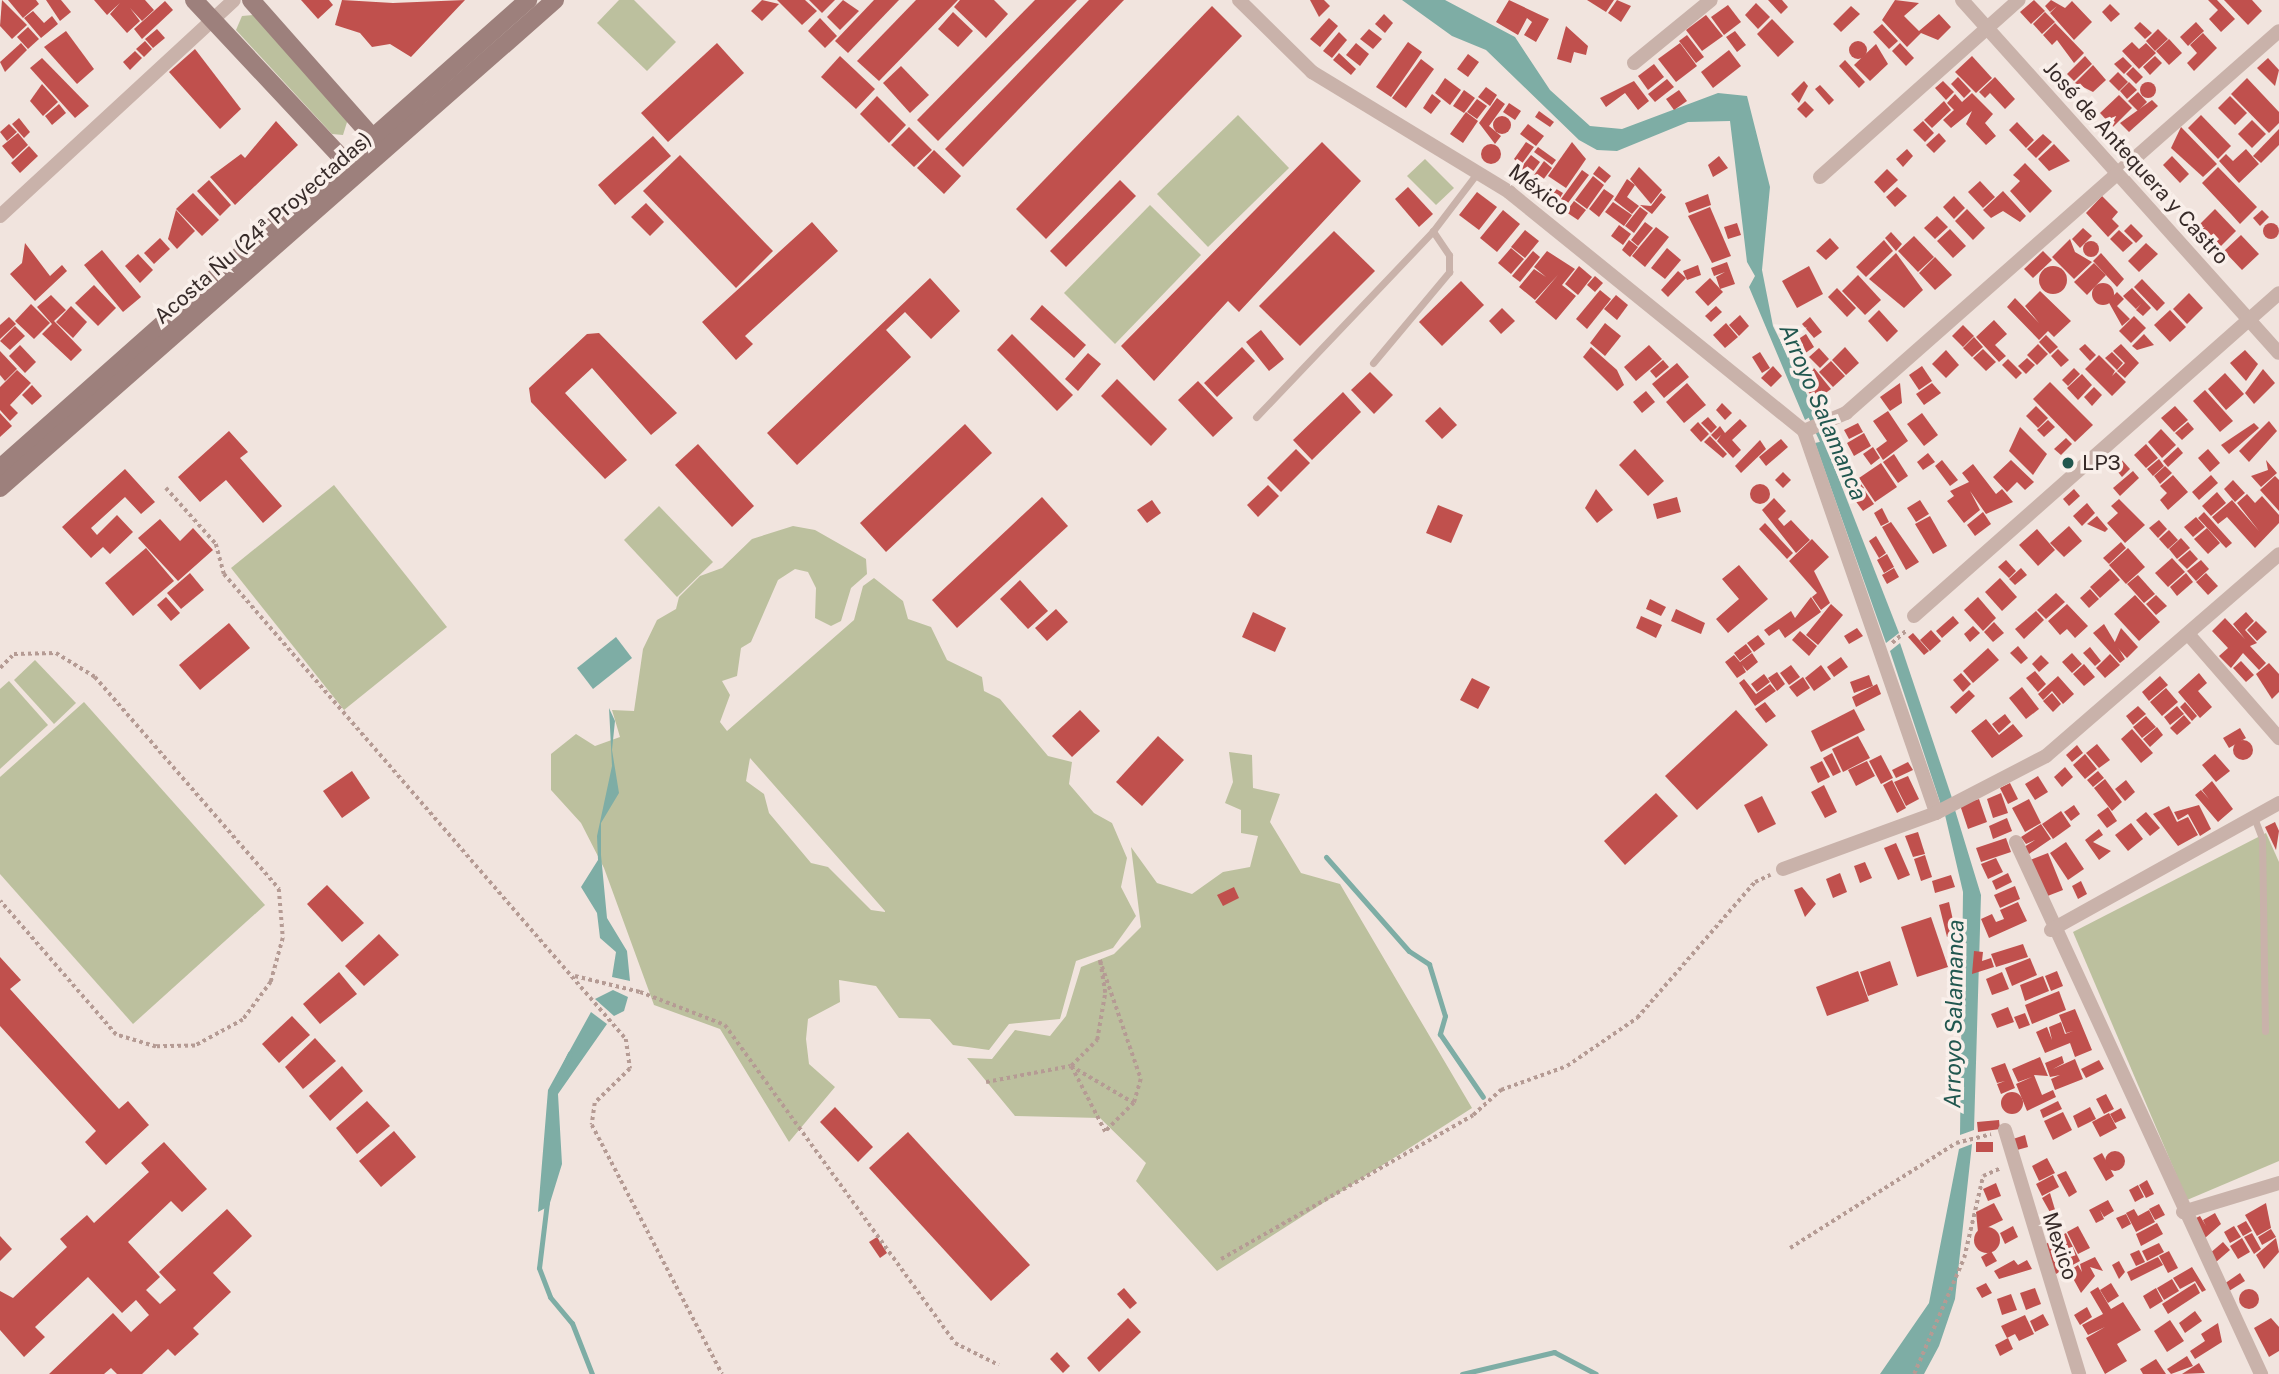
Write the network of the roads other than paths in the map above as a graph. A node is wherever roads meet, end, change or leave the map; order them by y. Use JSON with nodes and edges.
{"nodes":[{"id":1,"x":194,"y":0,"type":"edge"},
{"id":2,"x":234,"y":0,"type":"edge"},
{"id":3,"x":251,"y":0,"type":"edge"},
{"id":4,"x":528,"y":0,"type":"edge"},
{"id":5,"x":555,"y":0,"type":"edge"},
{"id":6,"x":1239,"y":0,"type":"edge"},
{"id":7,"x":1711,"y":0,"type":"edge"},
{"id":8,"x":1962,"y":0,"type":"edge"},
{"id":9,"x":2019,"y":0,"type":"edge"},
{"id":10,"x":212,"y":20,"type":"junction"},
{"id":11,"x":1987,"y":28,"type":"junction"},
{"id":12,"x":2279,"y":31,"type":"edge"},
{"id":13,"x":1634,"y":63,"type":"dead end"},
{"id":14,"x":373,"y":137,"type":"junction"},
{"id":15,"x":385,"y":152,"type":"junction"},
{"id":16,"x":351,"y":169,"type":"junction"},
{"id":17,"x":1479,"y":172,"type":"junction"},
{"id":18,"x":2118,"y":174,"type":"junction"},
{"id":19,"x":1820,"y":177,"type":"dead end"},
{"id":20,"x":0,"y":216,"type":"edge"},
{"id":21,"x":1433,"y":231,"type":"junction"},
{"id":22,"x":2279,"y":293,"type":"edge"},
{"id":23,"x":2249,"y":320,"type":"junction"},
{"id":24,"x":2279,"y":354,"type":"edge"},
{"id":25,"x":1373,"y":363,"type":"dead end"},
{"id":26,"x":1256,"y":417,"type":"dead end"},
{"id":27,"x":1807,"y":429,"type":"junction"},
{"id":28,"x":1,"y":479,"type":"edge"},
{"id":29,"x":2279,"y":554,"type":"edge"},
{"id":30,"x":1914,"y":616,"type":"dead end"},
{"id":31,"x":2189,"y":635,"type":"junction"},
{"id":32,"x":2279,"y":737,"type":"edge"},
{"id":33,"x":2279,"y":803,"type":"edge"},
{"id":34,"x":1936,"y":813,"type":"junction"},
{"id":35,"x":2255,"y":820,"type":"junction"},
{"id":36,"x":2015,"y":842,"type":"dead end"},
{"id":37,"x":1783,"y":869,"type":"road end"},
{"id":38,"x":2051,"y":930,"type":"junction"},
{"id":39,"x":2264,"y":1031,"type":"dead end"},
{"id":40,"x":2005,"y":1131,"type":"road end"},
{"id":41,"x":2279,"y":1183,"type":"edge"},
{"id":42,"x":2183,"y":1212,"type":"junction"},
{"id":43,"x":2079,"y":1374,"type":"edge"},
{"id":44,"x":2261,"y":1374,"type":"edge"}],
"edges":[{"from":1,"to":10,"type":"street"},
{"from":2,"to":10,"type":"street"},
{"from":3,"to":14,"type":"street"},
{"from":4,"to":14,"type":"street","name":"Acosta Ñu (24ª Proyectadas)"},
{"from":5,"to":15,"type":"street","name":"Acosta Ñu (24ª Proyectadas)"},
{"from":6,"to":17,"type":"street","name":"México"},
{"from":7,"to":13,"type":"street"},
{"from":8,"to":11,"type":"street","name":"José de Antequera y Castro"},
{"from":9,"to":11,"type":"street"},
{"from":10,"to":16,"type":"street"},
{"from":10,"to":20,"type":"street"},
{"from":11,"to":18,"type":"street","name":"José de Antequera y Castro"},
{"from":11,"to":19,"type":"street"},
{"from":12,"to":18,"type":"street"},
{"from":14,"to":15,"type":"street"},
{"from":14,"to":16,"type":"street","name":"Acosta Ñu (24ª Proyectadas)"},
{"from":15,"to":16,"type":"street","name":"Acosta Ñu (24ª Proyectadas)"},
{"from":16,"to":28,"type":"street","name":"Acosta Ñu (24ª Proyectadas)"},
{"from":17,"to":21,"type":"lane"},
{"from":17,"to":27,"type":"street","name":"México"},
{"from":18,"to":23,"type":"street","name":"José de Antequera y Castro"},
{"from":18,"to":27,"type":"street"},
{"from":21,"to":25,"type":"lane"},
{"from":21,"to":26,"type":"lane"},
{"from":22,"to":23,"type":"street"},
{"from":23,"to":24,"type":"street","name":"José de Antequera y Castro"},
{"from":23,"to":30,"type":"street"},
{"from":27,"to":34,"type":"street"},
{"from":29,"to":31,"type":"street"},
{"from":31,"to":32,"type":"street"},
{"from":31,"to":34,"type":"street"},
{"from":33,"to":35,"type":"street"},
{"from":34,"to":37,"type":"street"},
{"from":35,"to":38,"type":"street"},
{"from":35,"to":39,"type":"lane"},
{"from":36,"to":38,"type":"street"},
{"from":38,"to":42,"type":"street"},
{"from":40,"to":43,"type":"street","name":"Mexico"},
{"from":41,"to":42,"type":"street"},
{"from":42,"to":44,"type":"street"}]}
